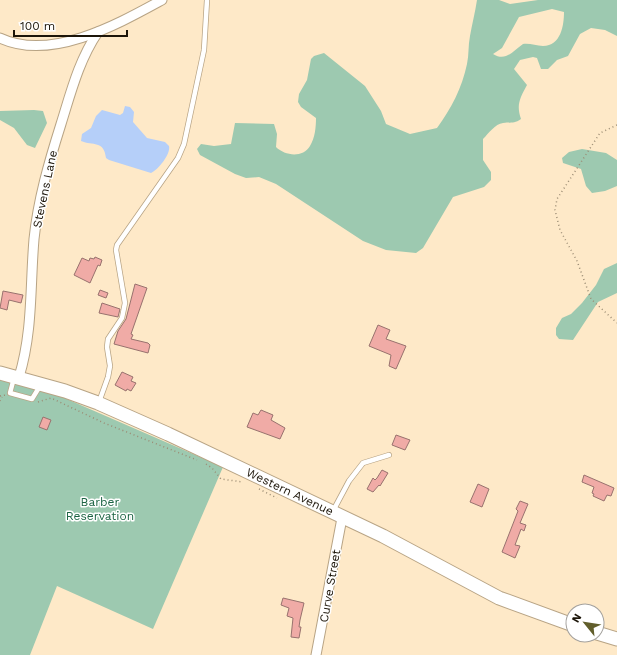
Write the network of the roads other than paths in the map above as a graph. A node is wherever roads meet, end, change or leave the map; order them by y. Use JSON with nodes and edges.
{"nodes":[{"id":1,"x":162,"y":0,"type":"edge"},
{"id":2,"x":207,"y":0,"type":"edge"},
{"id":3,"x":98,"y":32,"type":"junction"},
{"id":4,"x":0,"y":38,"type":"edge"},
{"id":5,"x":0,"y":372,"type":"edge"},
{"id":6,"x":17,"y":377,"type":"junction"},
{"id":7,"x":41,"y":384,"type":"junction"},
{"id":8,"x":98,"y":403,"type":"junction"},
{"id":9,"x":389,"y":455,"type":"dead end"},
{"id":10,"x":337,"y":515,"type":"junction"},
{"id":11,"x":565,"y":622,"type":"edge"},
{"id":12,"x":605,"y":635,"type":"edge"},
{"id":13,"x":617,"y":639,"type":"edge"},
{"id":14,"x":316,"y":655,"type":"edge"}],
"edges":[{"from":1,"to":3,"type":"street"},
{"from":2,"to":8,"type":"lane"},
{"from":3,"to":4,"type":"street"},
{"from":3,"to":6,"type":"street","name":"Stevens Lane"},
{"from":5,"to":6,"type":"street","name":"Western Avenue"},
{"from":6,"to":7,"type":"street","name":"Western Avenue"},
{"from":6,"to":7,"type":"lane"},
{"from":7,"to":8,"type":"street","name":"Western Avenue"},
{"from":8,"to":10,"type":"street","name":"Western Avenue"},
{"from":9,"to":10,"type":"lane"},
{"from":10,"to":11,"type":"street","name":"Western Avenue"},
{"from":10,"to":14,"type":"street","name":"Curve Street"},
{"from":12,"to":13,"type":"street"}]}
